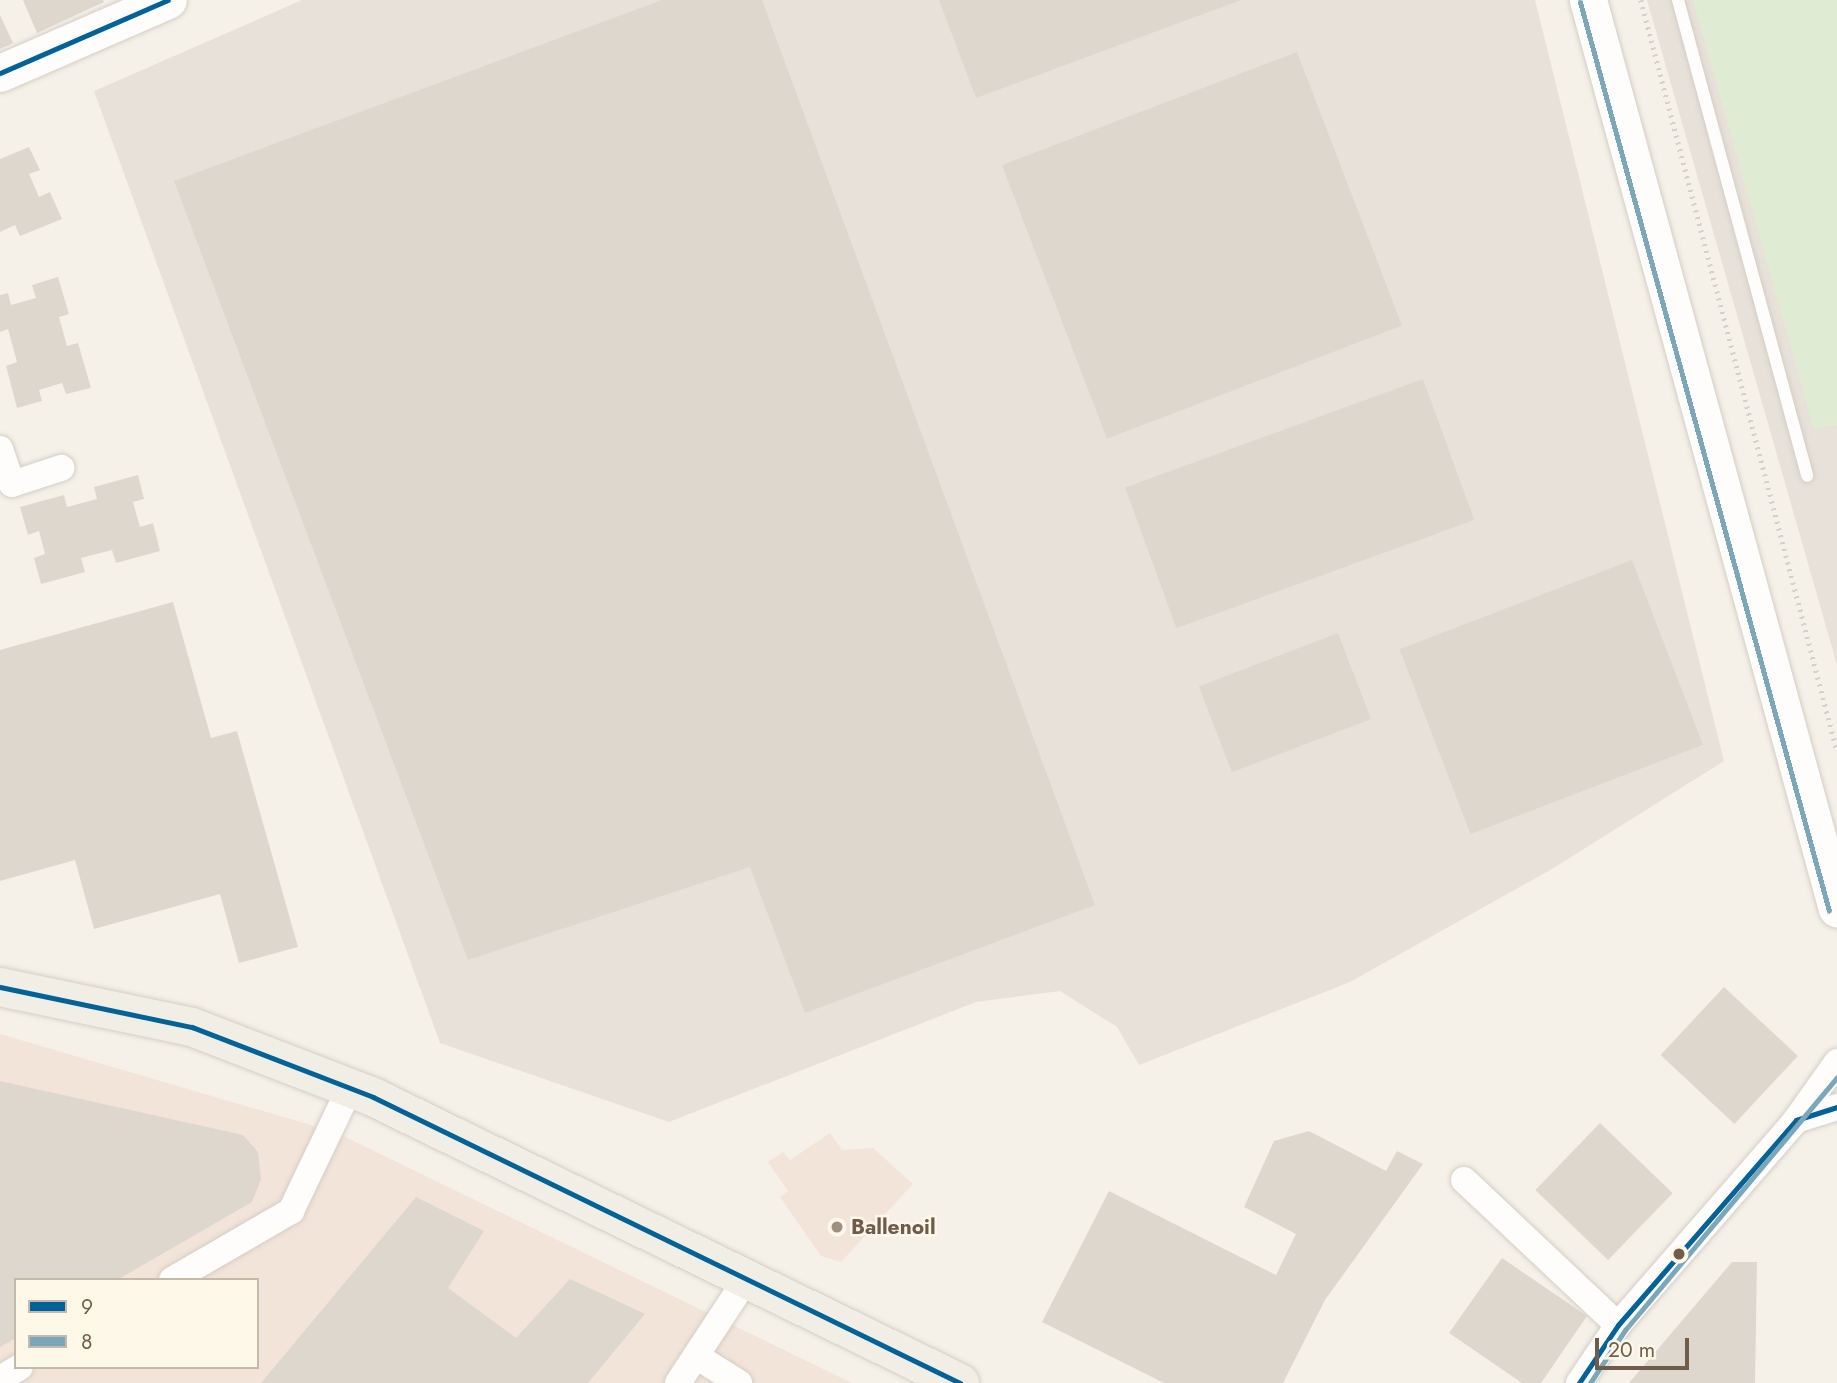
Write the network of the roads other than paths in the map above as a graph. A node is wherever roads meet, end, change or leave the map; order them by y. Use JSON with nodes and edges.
{"nodes":[{"id":1,"x":168,"y":0,"type":"edge"},
{"id":2,"x":1588,"y":0,"type":"edge"},
{"id":3,"x":1678,"y":0,"type":"edge"},
{"id":4,"x":0,"y":73,"type":"edge"},
{"id":5,"x":0,"y":449,"type":"edge"},
{"id":6,"x":61,"y":468,"type":"dead end"},
{"id":7,"x":1807,"y":476,"type":"dead end"},
{"id":8,"x":1837,"y":909,"type":"edge"},
{"id":9,"x":0,"y":987,"type":"edge"},
{"id":10,"x":1837,"y":1062,"type":"edge"},
{"id":11,"x":350,"y":1088,"type":"junction"},
{"id":12,"x":1837,"y":1107,"type":"edge"},
{"id":13,"x":1796,"y":1120,"type":"junction"},
{"id":14,"x":1464,"y":1180,"type":"dead end"},
{"id":15,"x":175,"y":1278,"type":"edge"},
{"id":16,"x":747,"y":1278,"type":"junction"},
{"id":17,"x":1618,"y":1325,"type":"junction"},
{"id":18,"x":695,"y":1356,"type":"junction"},
{"id":19,"x":17,"y":1369,"type":"edge"},
{"id":20,"x":0,"y":1379,"type":"edge"},
{"id":21,"x":678,"y":1383,"type":"edge"},
{"id":22,"x":738,"y":1383,"type":"edge"},
{"id":23,"x":960,"y":1383,"type":"edge"},
{"id":24,"x":1579,"y":1383,"type":"edge"}],
"edges":[{"from":1,"to":4,"type":"main road"},
{"from":2,"to":8,"type":"main road"},
{"from":3,"to":7,"type":"lane"},
{"from":5,"to":6,"type":"street"},
{"from":9,"to":11,"type":"main road"},
{"from":10,"to":13,"type":"street"},
{"from":11,"to":15,"type":"street"},
{"from":11,"to":16,"type":"main road"},
{"from":12,"to":13,"type":"street"},
{"from":13,"to":17,"type":"street"},
{"from":14,"to":17,"type":"street"},
{"from":16,"to":18,"type":"street"},
{"from":16,"to":23,"type":"main road"},
{"from":17,"to":24,"type":"street"},
{"from":18,"to":21,"type":"street"},
{"from":18,"to":22,"type":"street"},
{"from":19,"to":20,"type":"street"}]}
